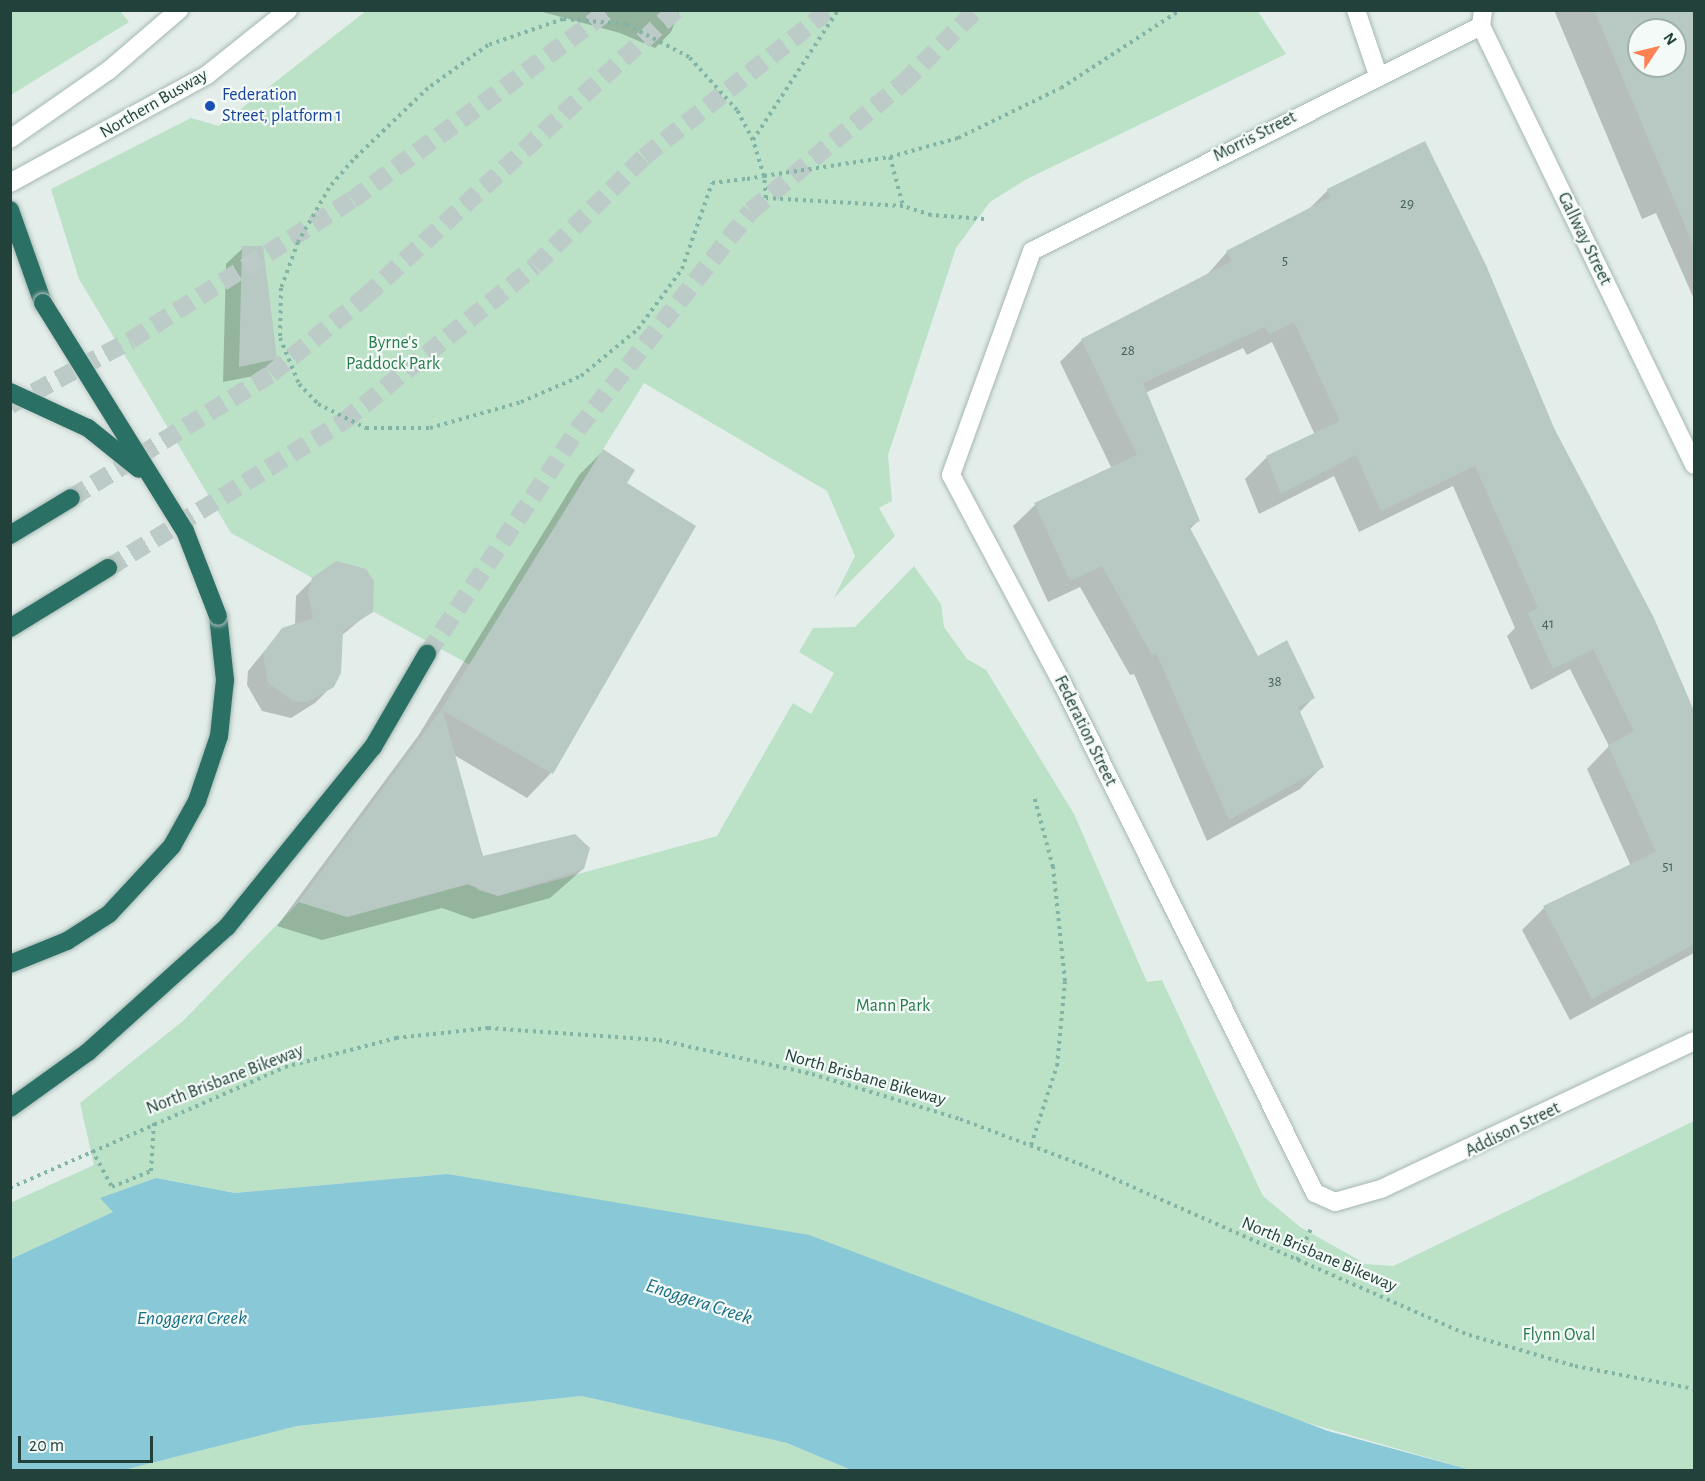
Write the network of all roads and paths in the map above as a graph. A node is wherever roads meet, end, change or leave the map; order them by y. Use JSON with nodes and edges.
{"nodes":[{"id":1,"x":179,"y":10,"type":"edge"},
{"id":2,"x":288,"y":10,"type":"edge"},
{"id":3,"x":838,"y":10,"type":"edge"},
{"id":4,"x":1180,"y":10,"type":"edge"},
{"id":5,"x":1356,"y":10,"type":"edge"},
{"id":6,"x":1482,"y":18,"type":"edge"},
{"id":7,"x":1378,"y":75,"type":"junction"},
{"id":8,"x":10,"y":139,"type":"edge"},
{"id":9,"x":753,"y":140,"type":"junction"},
{"id":10,"x":890,"y":157,"type":"junction"},
{"id":11,"x":764,"y":176,"type":"junction"},
{"id":12,"x":10,"y":183,"type":"edge"},
{"id":13,"x":903,"y":206,"type":"junction"},
{"id":14,"x":10,"y":210,"type":"edge"},
{"id":15,"x":984,"y":219,"type":"dead end"},
{"id":16,"x":1032,"y":251,"type":"joint"},
{"id":17,"x":10,"y":392,"type":"edge"},
{"id":18,"x":1695,"y":465,"type":"edge"},
{"id":19,"x":71,"y":498,"type":"tunnel mouth"},
{"id":20,"x":172,"y":508,"type":"junction"},
{"id":21,"x":10,"y":535,"type":"edge"},
{"id":22,"x":108,"y":568,"type":"tunnel mouth"},
{"id":23,"x":10,"y":628,"type":"edge"},
{"id":24,"x":427,"y":654,"type":"tunnel mouth"},
{"id":25,"x":1034,"y":796,"type":"dead end"},
{"id":26,"x":10,"y":964,"type":"edge"},
{"id":27,"x":1695,"y":1041,"type":"edge"},
{"id":28,"x":10,"y":1108,"type":"edge"},
{"id":29,"x":154,"y":1122,"type":"junction"},
{"id":30,"x":1031,"y":1145,"type":"junction"},
{"id":31,"x":92,"y":1150,"type":"junction"},
{"id":32,"x":10,"y":1188,"type":"edge"},
{"id":33,"x":1326,"y":1200,"type":"joint"},
{"id":34,"x":1317,"y":1217,"type":"dead end"},
{"id":35,"x":1297,"y":1260,"type":"junction"},
{"id":36,"x":1695,"y":1389,"type":"edge"}],
"edges":[{"from":1,"to":8,"type":"street"},
{"from":2,"to":12,"type":"street","name":"Northern Busway"},
{"from":3,"to":9,"type":"path"},
{"from":4,"to":10,"type":"path"},
{"from":5,"to":7,"type":"street"},
{"from":6,"to":7,"type":"street","name":"Morris Street"},
{"from":6,"to":18,"type":"street","name":"Gallway Street"},
{"from":7,"to":16,"type":"street","name":"Morris Street"},
{"from":9,"to":11,"type":"path"},
{"from":9,"to":11,"type":"path"},
{"from":10,"to":11,"type":"path"},
{"from":10,"to":13,"type":"path"},
{"from":11,"to":13,"type":"path"},
{"from":13,"to":15,"type":"path"},
{"from":14,"to":20,"type":"highway","bridge":true},
{"from":16,"to":33,"type":"street","name":"Federation Street"},
{"from":17,"to":20,"type":"highway","bridge":true},
{"from":19,"to":21,"type":"highway"},
{"from":20,"to":26,"type":"highway","bridge":true},
{"from":22,"to":23,"type":"highway"},
{"from":24,"to":28,"type":"highway"},
{"from":25,"to":30,"type":"path"},
{"from":27,"to":33,"type":"street","name":"Addison Street"},
{"from":29,"to":30,"type":"path","name":"North Brisbane Bikeway"},
{"from":29,"to":31,"type":"path","name":"North Brisbane Bikeway"},
{"from":29,"to":31,"type":"path"},
{"from":30,"to":35,"type":"path","name":"North Brisbane Bikeway"},
{"from":31,"to":32,"type":"path","name":"North Brisbane Bikeway"},
{"from":34,"to":35,"type":"path"},
{"from":35,"to":36,"type":"path","name":"North Brisbane Bikeway"}]}
